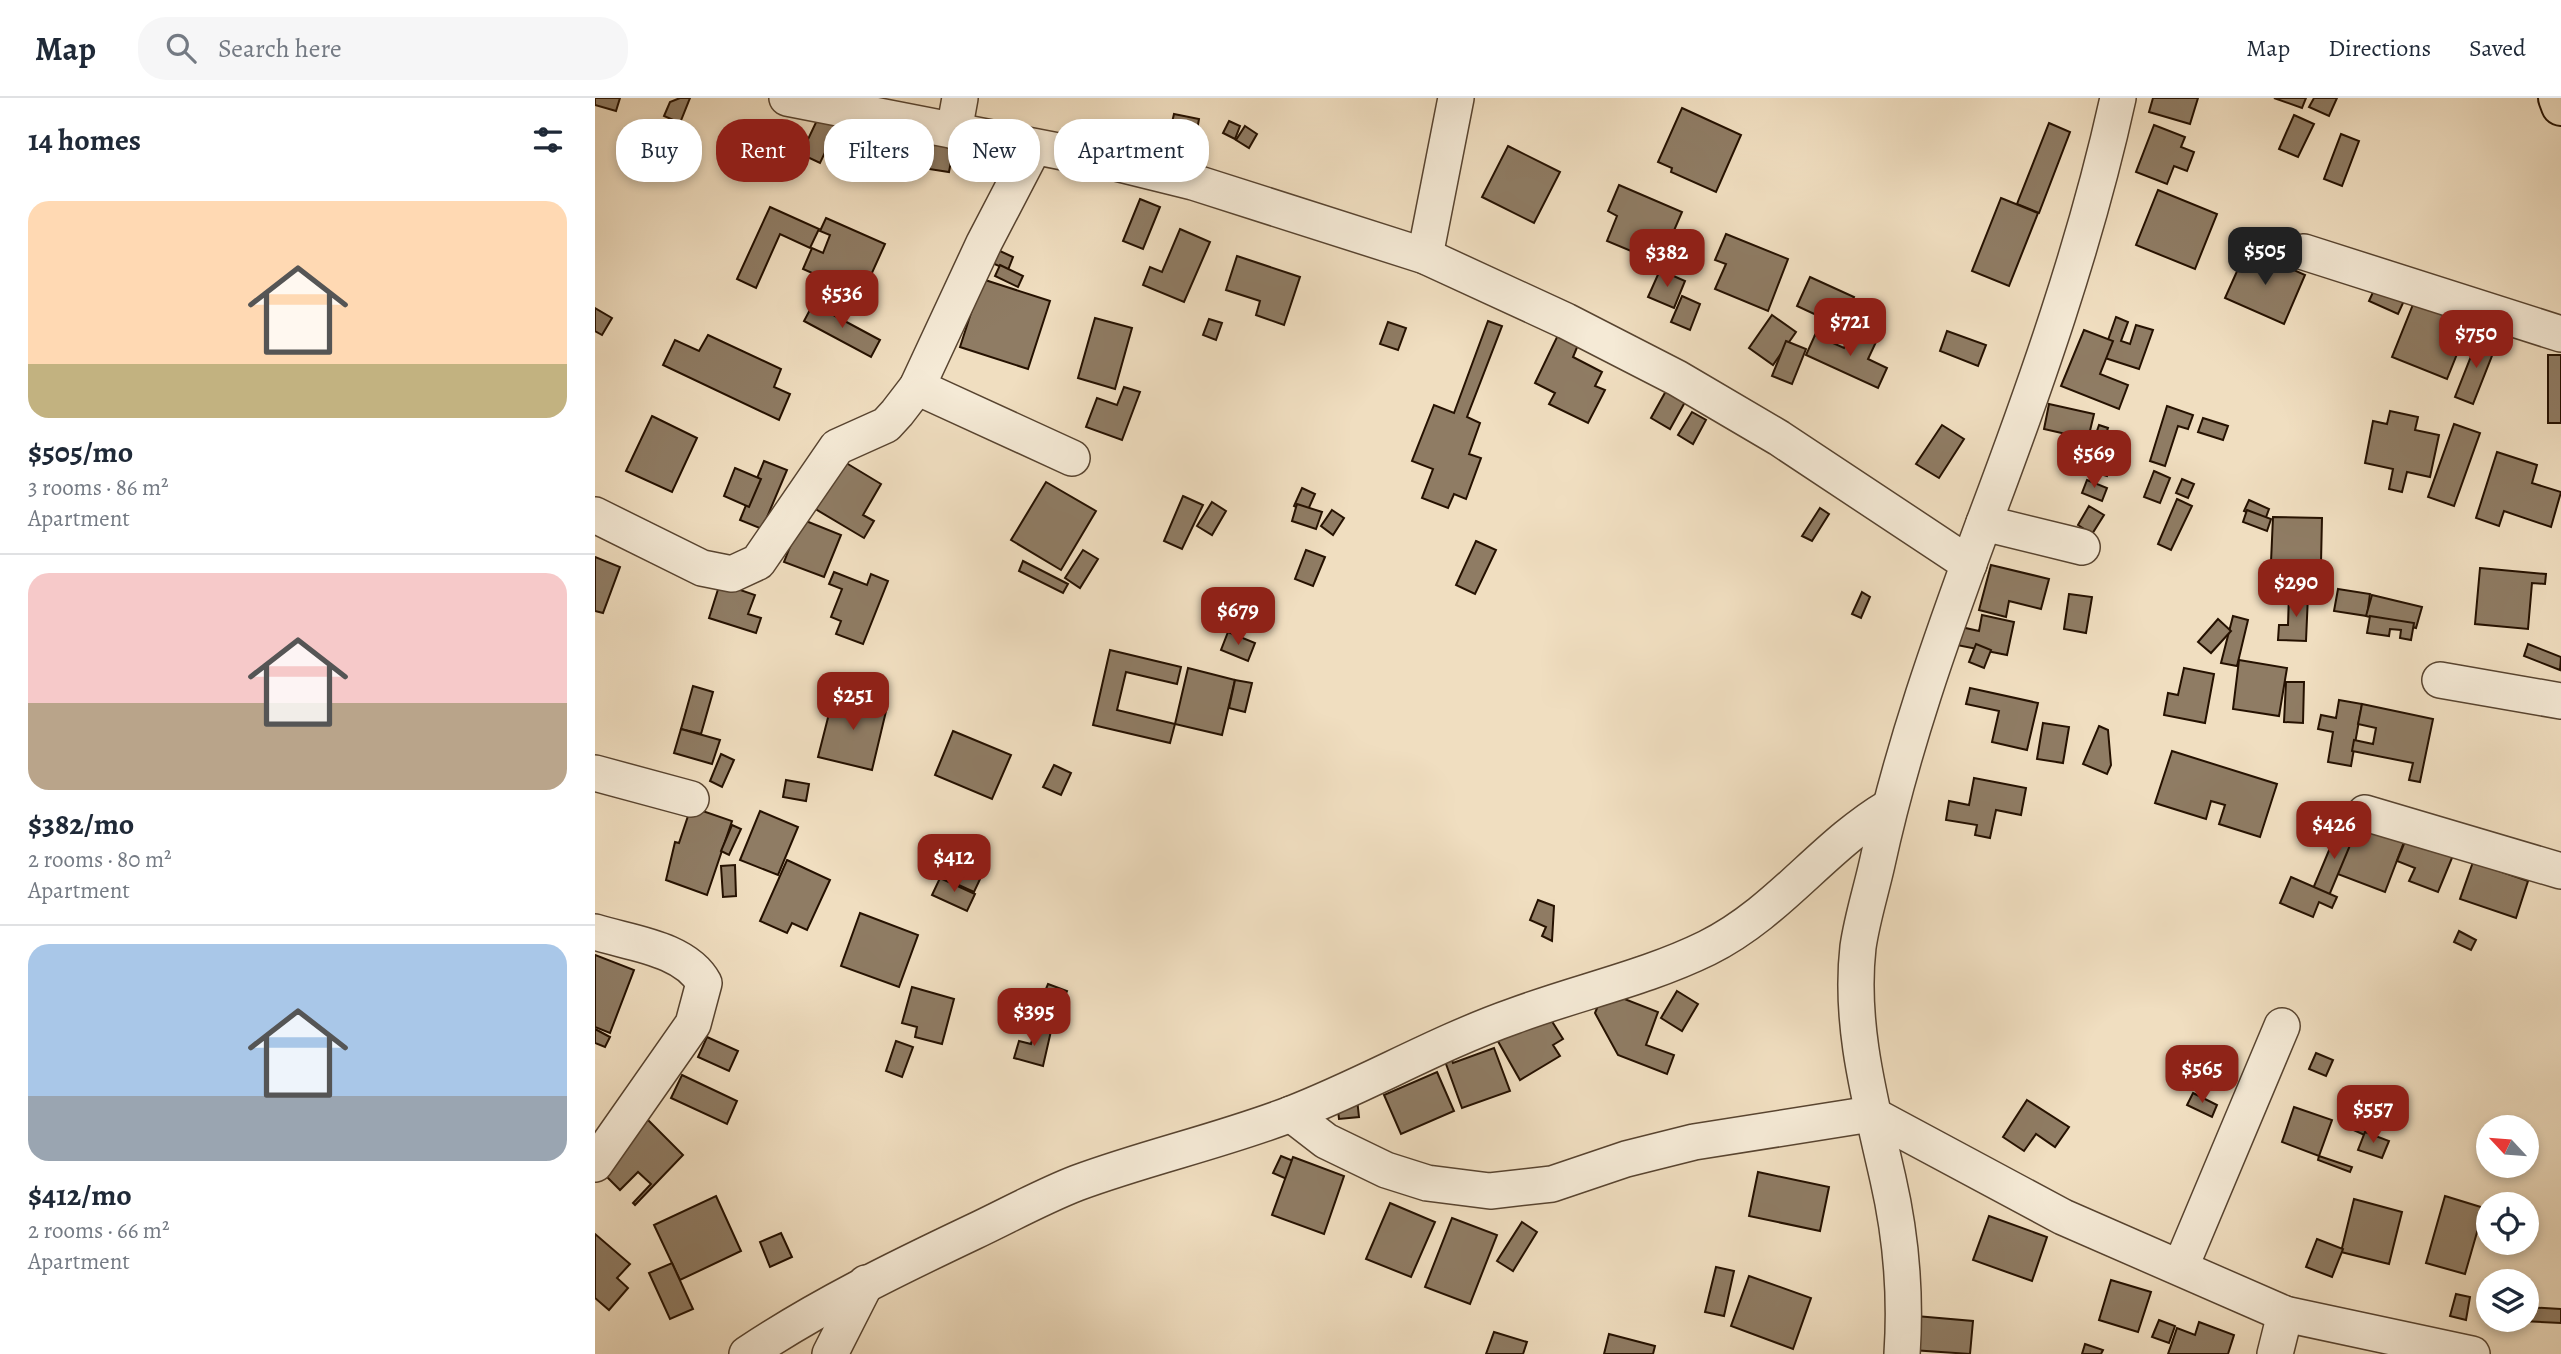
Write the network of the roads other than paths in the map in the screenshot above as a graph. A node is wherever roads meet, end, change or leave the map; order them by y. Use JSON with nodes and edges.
{"nodes":[{"id":1,"x":787,"y":98,"type":"edge"},
{"id":2,"x":1456,"y":98,"type":"edge"},
{"id":3,"x":2118,"y":98,"type":"edge"},
{"id":4,"x":2557,"y":98,"type":"edge"},
{"id":5,"x":2561,"y":106,"type":"edge"},
{"id":6,"x":957,"y":114,"type":"edge"},
{"id":7,"x":1040,"y":148,"type":"edge"},
{"id":8,"x":1015,"y":182,"type":"edge"},
{"id":9,"x":2304,"y":252,"type":"dead end"},
{"id":10,"x":1425,"y":256,"type":"junction"},
{"id":11,"x":2561,"y":334,"type":"edge"},
{"id":12,"x":916,"y":387,"type":"junction"},
{"id":13,"x":1073,"y":458,"type":"dead end"},
{"id":14,"x":595,"y":514,"type":"edge"},
{"id":15,"x":1984,"y":523,"type":"junction"},
{"id":16,"x":2081,"y":547,"type":"dead end"},
{"id":17,"x":1969,"y":564,"type":"junction"},
{"id":18,"x":2440,"y":680,"type":"dead end"},
{"id":19,"x":2561,"y":701,"type":"edge"},
{"id":20,"x":595,"y":773,"type":"edge"},
{"id":21,"x":691,"y":799,"type":"dead end"},
{"id":22,"x":1889,"y":807,"type":"junction"},
{"id":23,"x":2365,"y":813,"type":"dead end"},
{"id":24,"x":2561,"y":871,"type":"edge"},
{"id":25,"x":595,"y":932,"type":"edge"},
{"id":26,"x":2282,"y":1026,"type":"dead end"},
{"id":27,"x":1291,"y":1114,"type":"junction"},
{"id":28,"x":1871,"y":1114,"type":"junction"},
{"id":29,"x":595,"y":1164,"type":"edge"},
{"id":30,"x":2181,"y":1266,"type":"junction"},
{"id":31,"x":866,"y":1283,"type":"junction"},
{"id":32,"x":2285,"y":1314,"type":"junction"},
{"id":33,"x":756,"y":1351,"type":"edge"},
{"id":34,"x":830,"y":1354,"type":"edge"},
{"id":35,"x":1902,"y":1354,"type":"edge"},
{"id":36,"x":2275,"y":1354,"type":"edge"},
{"id":37,"x":2472,"y":1354,"type":"edge"}],
"edges":[{"from":1,"to":6,"type":"street"},
{"from":2,"to":10,"type":"street"},
{"from":3,"to":15,"type":"street"},
{"from":4,"to":5,"type":"main road"},
{"from":7,"to":10,"type":"street"},
{"from":8,"to":12,"type":"street"},
{"from":9,"to":11,"type":"street"},
{"from":10,"to":17,"type":"street"},
{"from":12,"to":13,"type":"street"},
{"from":12,"to":14,"type":"street"},
{"from":15,"to":16,"type":"street"},
{"from":15,"to":17,"type":"street"},
{"from":17,"to":22,"type":"street"},
{"from":18,"to":19,"type":"street"},
{"from":20,"to":21,"type":"street"},
{"from":22,"to":27,"type":"street"},
{"from":22,"to":28,"type":"street"},
{"from":23,"to":24,"type":"street"},
{"from":25,"to":29,"type":"street"},
{"from":26,"to":30,"type":"street"},
{"from":27,"to":28,"type":"street"},
{"from":27,"to":31,"type":"street"},
{"from":28,"to":30,"type":"street"},
{"from":28,"to":35,"type":"street"},
{"from":30,"to":32,"type":"street"},
{"from":31,"to":33,"type":"street"},
{"from":31,"to":34,"type":"street"},
{"from":32,"to":36,"type":"street"},
{"from":32,"to":37,"type":"street"}]}
